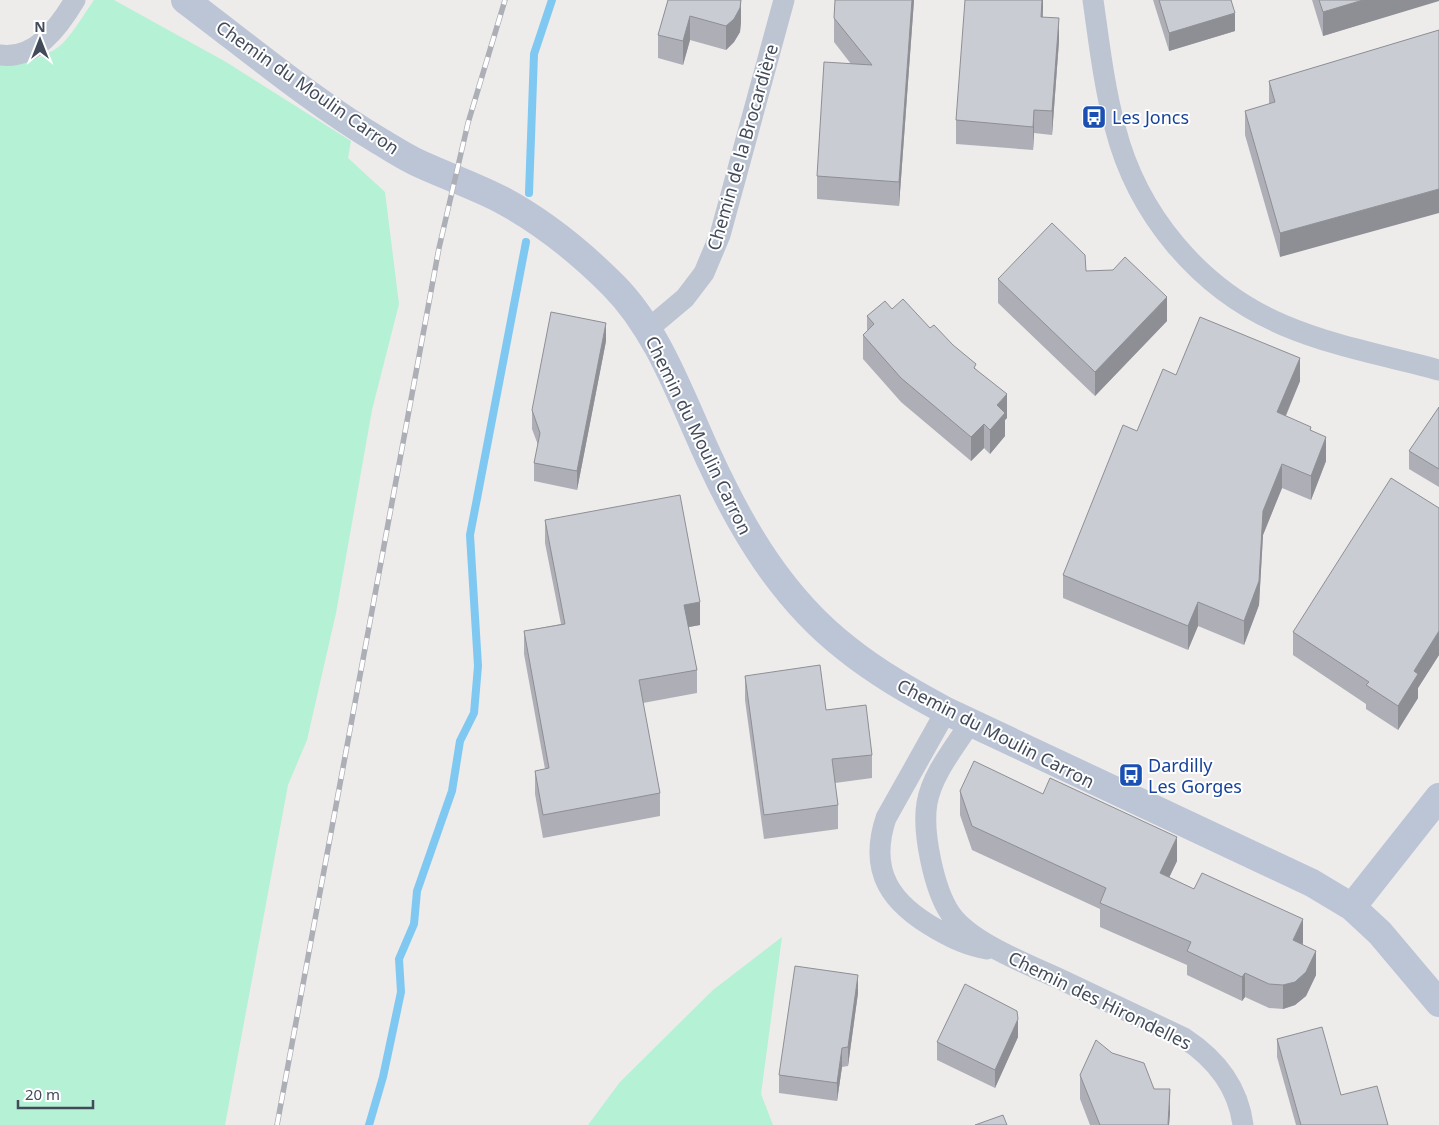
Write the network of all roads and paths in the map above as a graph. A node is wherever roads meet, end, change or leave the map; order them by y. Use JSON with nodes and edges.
{"nodes":[{"id":1,"x":75,"y":0,"type":"edge"},
{"id":2,"x":185,"y":0,"type":"edge"},
{"id":3,"x":784,"y":0,"type":"edge"},
{"id":4,"x":1093,"y":0,"type":"edge"},
{"id":5,"x":0,"y":55,"type":"edge"},
{"id":6,"x":647,"y":330,"type":"junction"},
{"id":7,"x":1439,"y":370,"type":"edge"},
{"id":8,"x":958,"y":717,"type":"junction"},
{"id":9,"x":1439,"y":797,"type":"edge"},
{"id":10,"x":1352,"y":907,"type":"junction"},
{"id":11,"x":1000,"y":951,"type":"junction"},
{"id":12,"x":1439,"y":1003,"type":"edge"},
{"id":13,"x":1243,"y":1125,"type":"edge"}],
"edges":[{"from":1,"to":5,"type":"street"},
{"from":2,"to":6,"type":"street","name":"Chemin du Moulin Carron"},
{"from":3,"to":6,"type":"street","name":"Chemin de la Brocardière"},
{"from":4,"to":7,"type":"street"},
{"from":6,"to":8,"type":"street","name":"Chemin du Moulin Carron"},
{"from":8,"to":10,"type":"street","name":"Chemin du Moulin Carron"},
{"from":8,"to":11,"type":"street","name":"Chemin des Hirondelles"},
{"from":8,"to":11,"type":"street","name":"Chemin des Hirondelles"},
{"from":9,"to":10,"type":"street"},
{"from":10,"to":12,"type":"street","name":"Chemin du Moulin Carron"},
{"from":11,"to":13,"type":"street","name":"Chemin des Hirondelles"}]}
